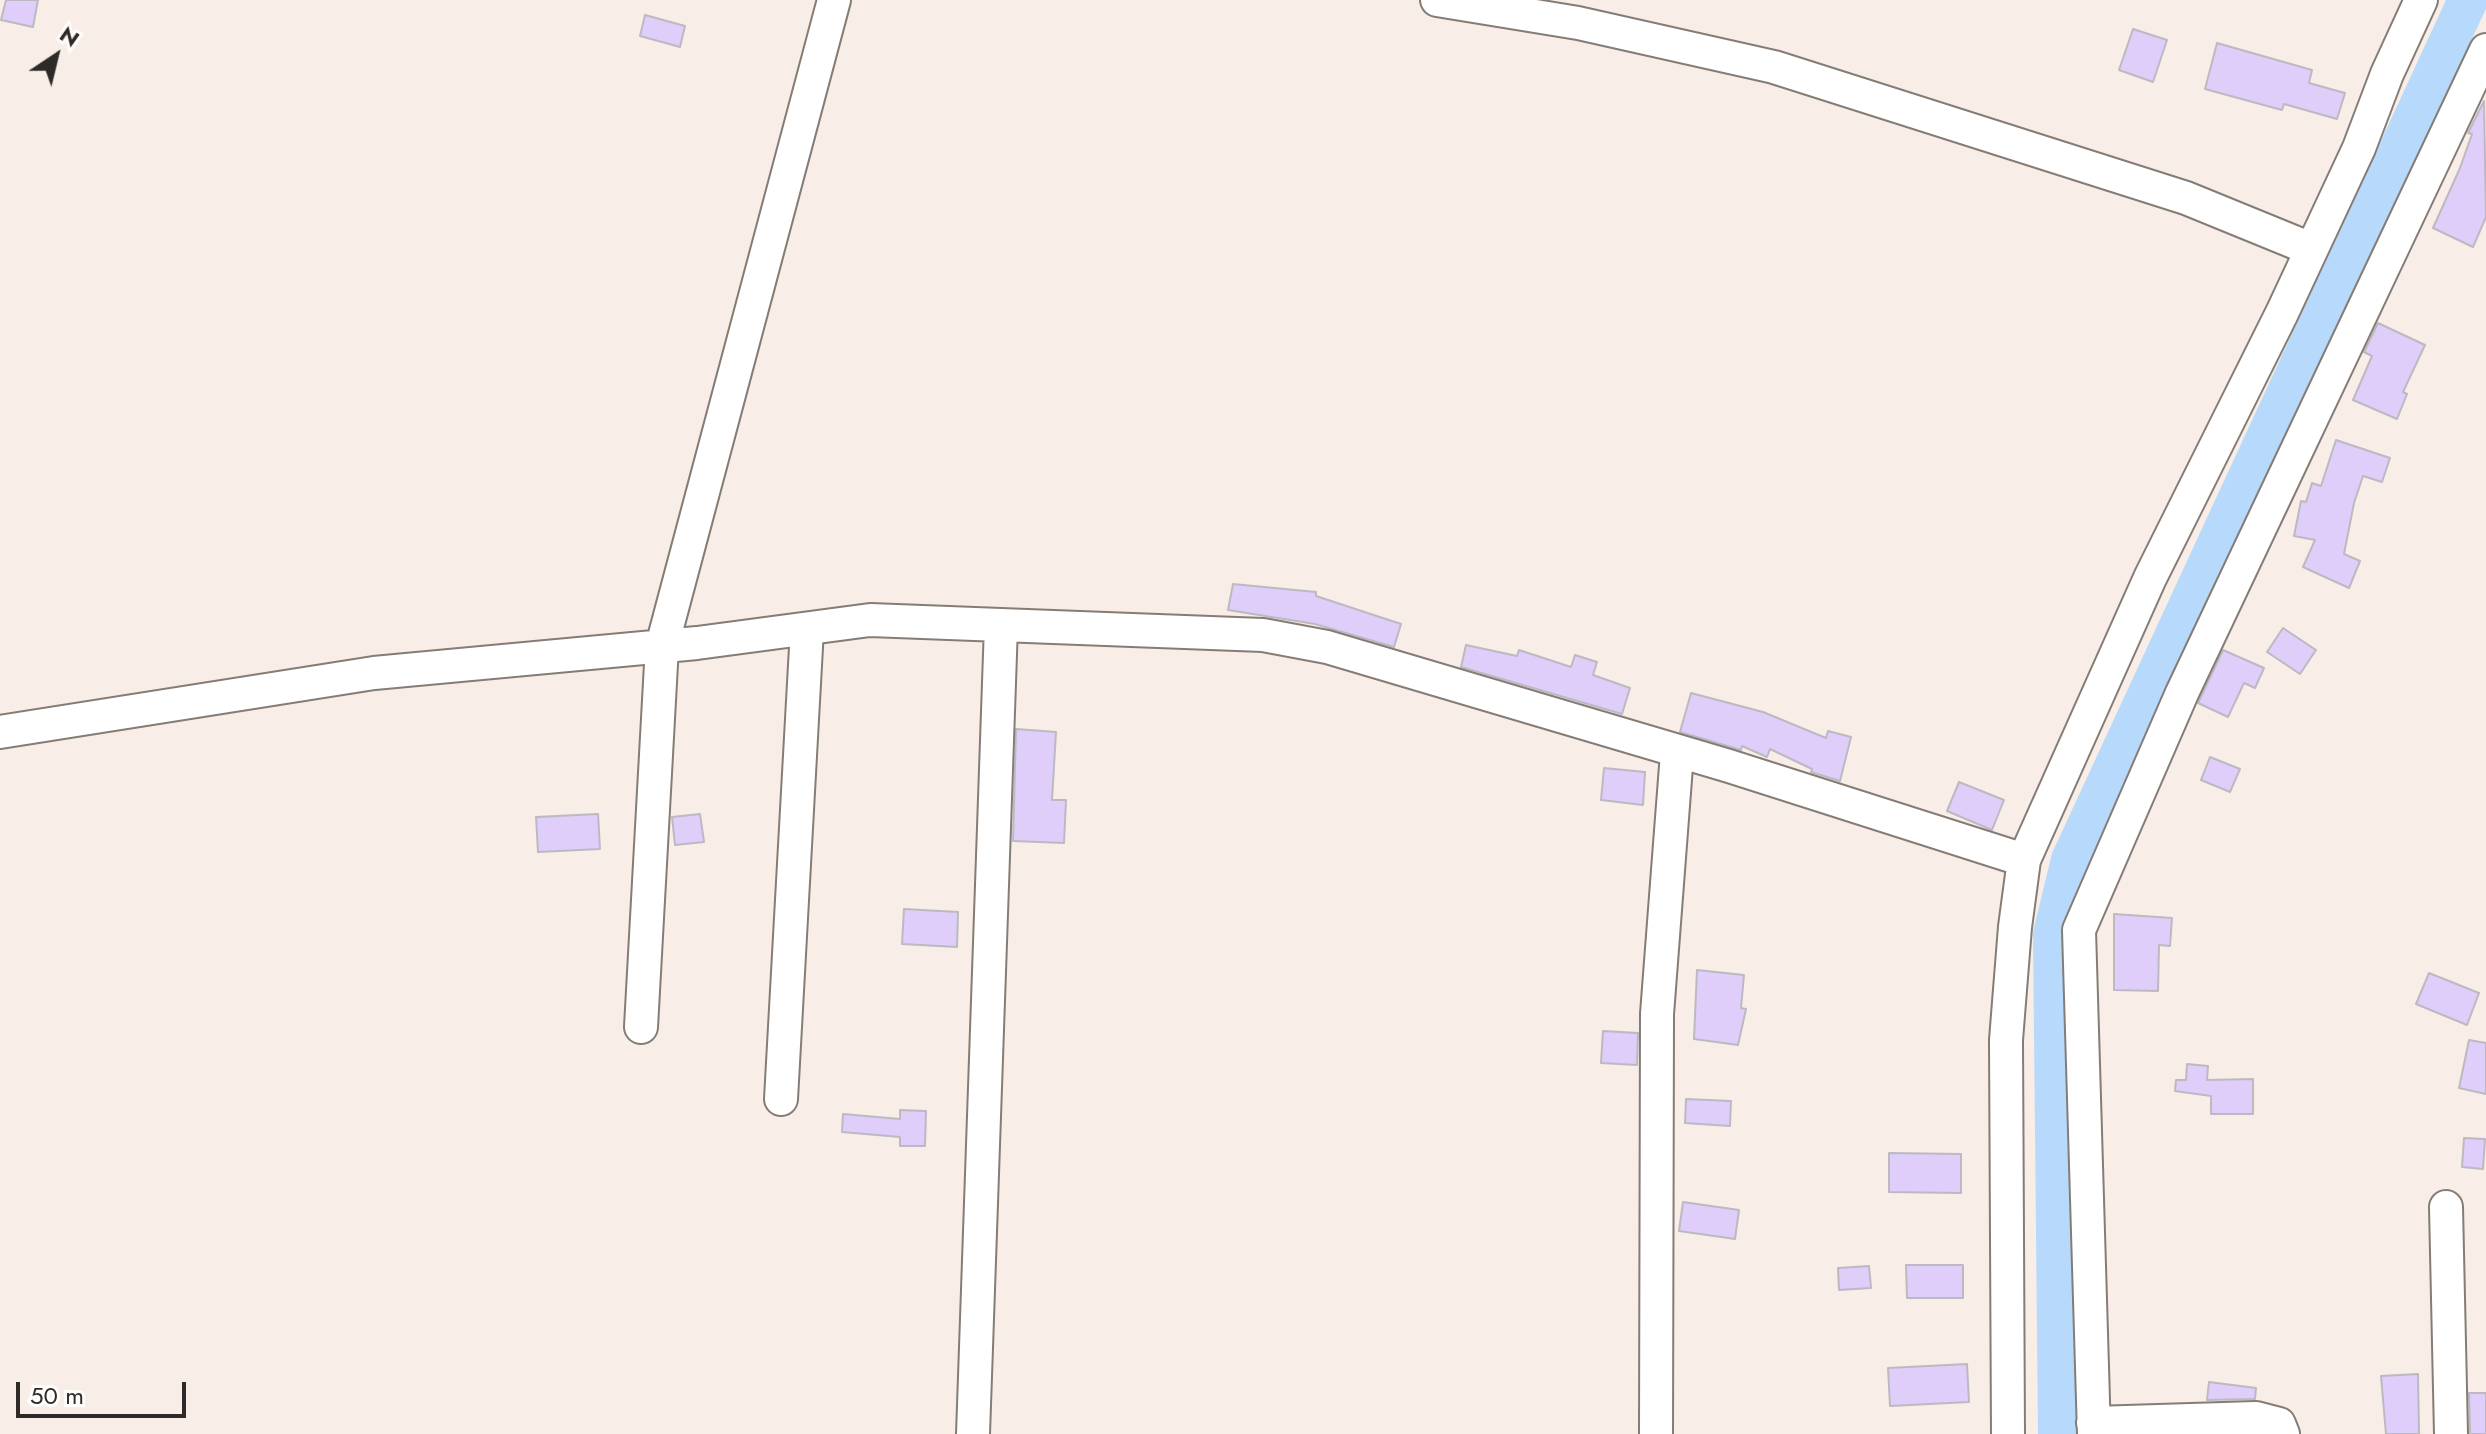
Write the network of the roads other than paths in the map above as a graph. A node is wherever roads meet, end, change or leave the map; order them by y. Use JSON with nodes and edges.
{"nodes":[{"id":1,"x":834,"y":0,"type":"edge"},
{"id":2,"x":1437,"y":0,"type":"edge"},
{"id":3,"x":2421,"y":0,"type":"edge"},
{"id":4,"x":2486,"y":50,"type":"edge"},
{"id":5,"x":2311,"y":249,"type":"junction"},
{"id":6,"x":1001,"y":625,"type":"junction"},
{"id":7,"x":807,"y":629,"type":"junction"},
{"id":8,"x":662,"y":646,"type":"junction"},
{"id":9,"x":0,"y":732,"type":"edge"},
{"id":10,"x":1677,"y":753,"type":"junction"},
{"id":11,"x":2024,"y":860,"type":"junction"},
{"id":12,"x":641,"y":1027,"type":"dead end"},
{"id":13,"x":781,"y":1099,"type":"dead end"},
{"id":14,"x":2446,"y":1207,"type":"dead end"},
{"id":15,"x":2094,"y":1428,"type":"edge"},
{"id":16,"x":973,"y":1434,"type":"edge"},
{"id":17,"x":1656,"y":1434,"type":"edge"},
{"id":18,"x":2008,"y":1434,"type":"edge"},
{"id":19,"x":2283,"y":1434,"type":"edge"},
{"id":20,"x":2451,"y":1434,"type":"edge"}],
"edges":[{"from":1,"to":8,"type":"street"},
{"from":2,"to":5,"type":"street"},
{"from":3,"to":5,"type":"street"},
{"from":4,"to":15,"type":"street"},
{"from":5,"to":11,"type":"street"},
{"from":6,"to":7,"type":"street"},
{"from":6,"to":10,"type":"street"},
{"from":6,"to":16,"type":"street"},
{"from":7,"to":8,"type":"street"},
{"from":7,"to":13,"type":"street"},
{"from":8,"to":9,"type":"street"},
{"from":8,"to":12,"type":"street"},
{"from":10,"to":11,"type":"street"},
{"from":10,"to":17,"type":"street"},
{"from":11,"to":18,"type":"street"},
{"from":14,"to":20,"type":"street"},
{"from":15,"to":19,"type":"street"}]}
